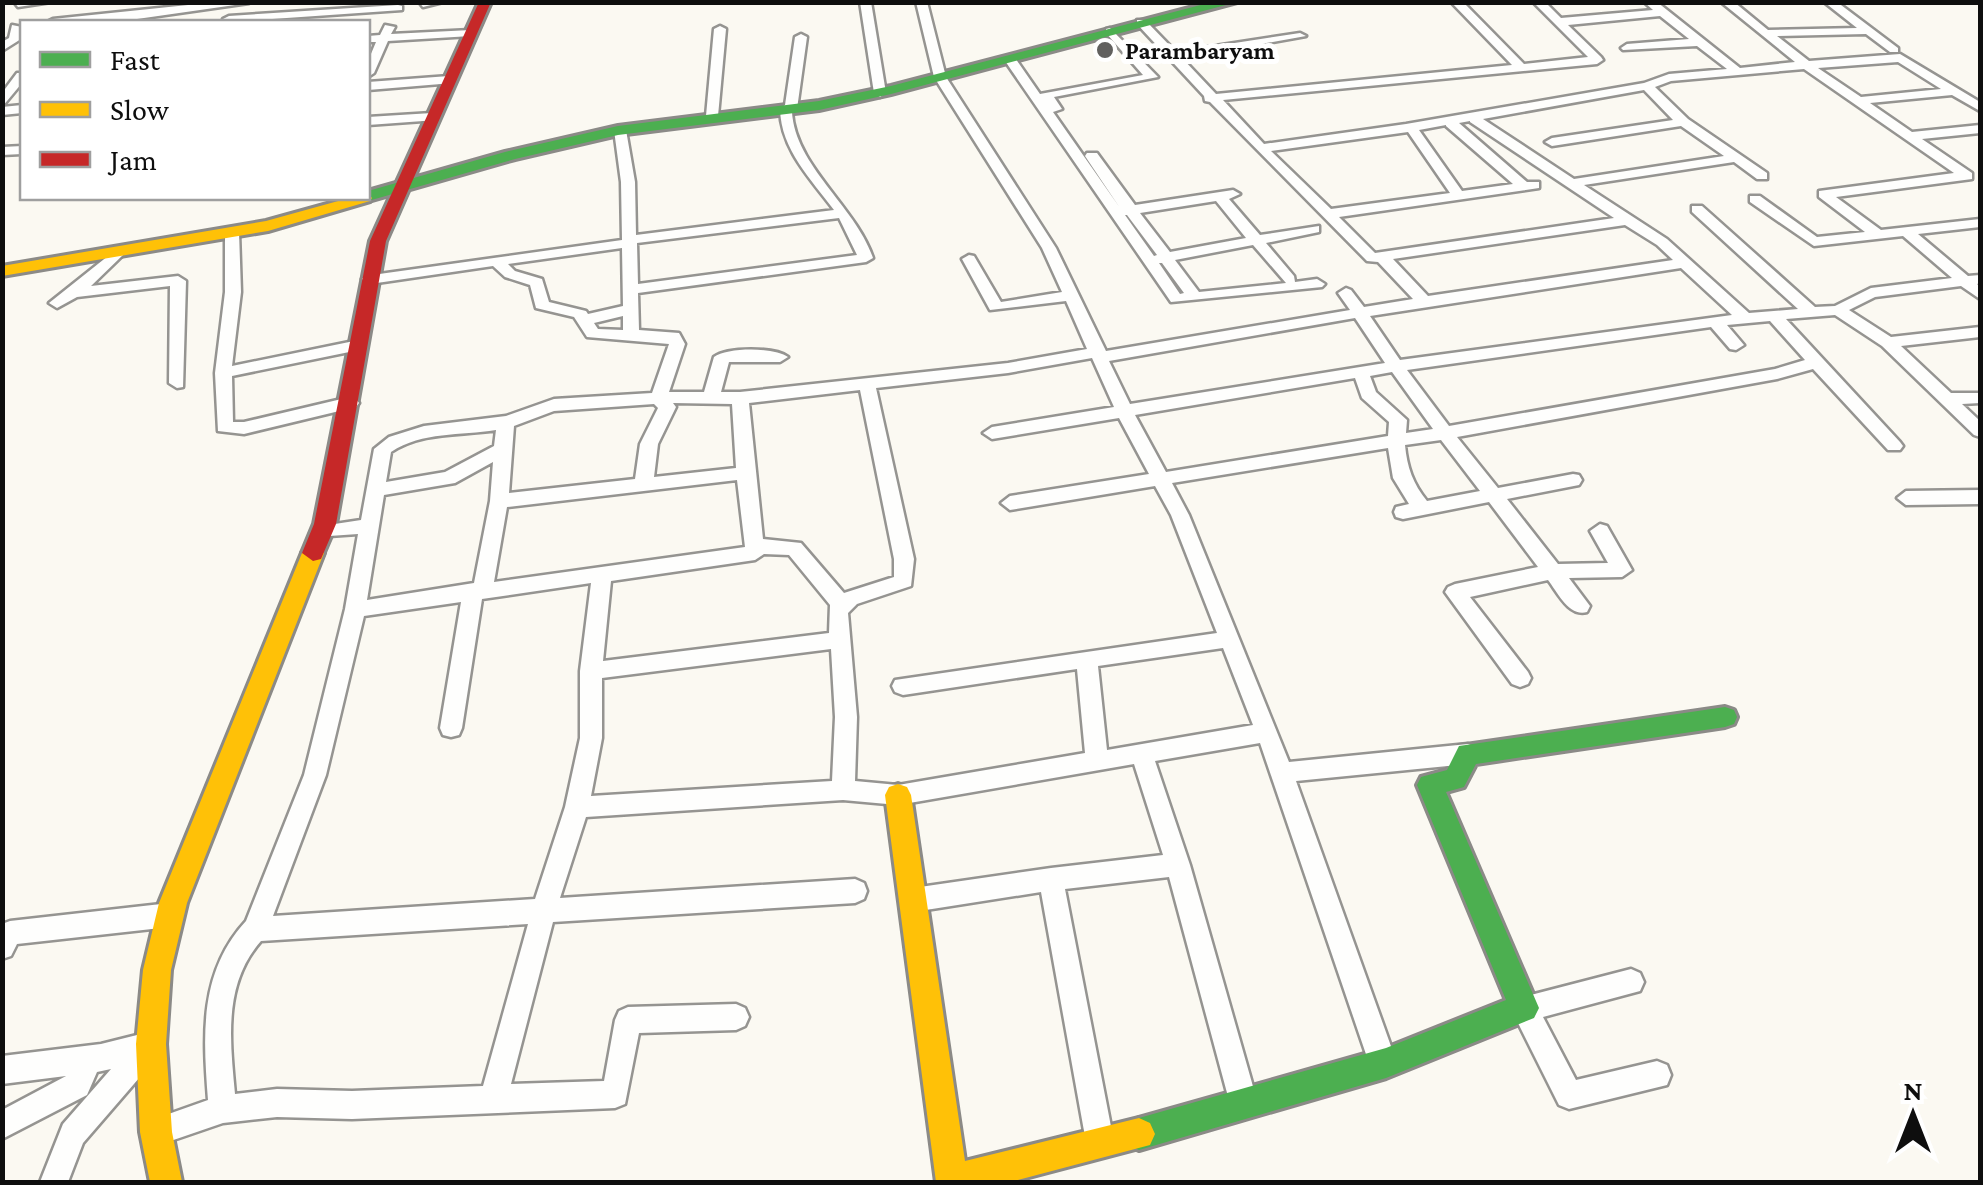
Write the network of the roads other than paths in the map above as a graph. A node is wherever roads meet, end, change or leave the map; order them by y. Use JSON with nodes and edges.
{"nodes":[{"id":1,"x":46,"y":2,"type":"edge"},
{"id":2,"x":102,"y":2,"type":"edge"},
{"id":3,"x":438,"y":2,"type":"edge"},
{"id":4,"x":485,"y":2,"type":"edge"},
{"id":5,"x":865,"y":2,"type":"edge"},
{"id":6,"x":921,"y":2,"type":"edge"},
{"id":7,"x":1231,"y":2,"type":"edge"},
{"id":8,"x":1456,"y":2,"type":"edge"},
{"id":9,"x":1538,"y":2,"type":"edge"},
{"id":10,"x":1649,"y":2,"type":"edge"},
{"id":11,"x":1726,"y":2,"type":"edge"},
{"id":12,"x":1829,"y":2,"type":"edge"},
{"id":13,"x":245,"y":3,"type":"edge"},
{"id":14,"x":424,"y":4,"type":"edge"},
{"id":15,"x":399,"y":5,"type":"edge"},
{"id":16,"x":16,"y":6,"type":"edge"},
{"id":17,"x":175,"y":7,"type":"edge"},
{"id":18,"x":1662,"y":12,"type":"junction"},
{"id":19,"x":331,"y":18,"type":"edge"},
{"id":20,"x":84,"y":19,"type":"junction"},
{"id":21,"x":74,"y":20,"type":"edge"},
{"id":22,"x":112,"y":20,"type":"edge"},
{"id":23,"x":202,"y":20,"type":"edge"},
{"id":24,"x":260,"y":20,"type":"edge"},
{"id":25,"x":1141,"y":22,"type":"junction"},
{"id":26,"x":1559,"y":22,"type":"junction"},
{"id":27,"x":14,"y":27,"type":"edge"},
{"id":28,"x":720,"y":29,"type":"dead end"},
{"id":29,"x":1110,"y":31,"type":"junction"},
{"id":30,"x":471,"y":32,"type":"junction"},
{"id":31,"x":1868,"y":32,"type":"junction"},
{"id":32,"x":1766,"y":33,"type":"junction"},
{"id":33,"x":1300,"y":36,"type":"dead end"},
{"id":34,"x":801,"y":37,"type":"dead end"},
{"id":35,"x":384,"y":38,"type":"junction"},
{"id":36,"x":370,"y":39,"type":"edge"},
{"id":37,"x":1700,"y":42,"type":"junction"},
{"id":38,"x":1627,"y":48,"type":"dead end"},
{"id":39,"x":1894,"y":50,"type":"dead end"},
{"id":40,"x":2,"y":51,"type":"edge"},
{"id":41,"x":1170,"y":56,"type":"junction"},
{"id":42,"x":1014,"y":57,"type":"junction"},
{"id":43,"x":1806,"y":65,"type":"junction"},
{"id":44,"x":1522,"y":68,"type":"junction"},
{"id":45,"x":370,"y":69,"type":"edge"},
{"id":46,"x":1738,"y":72,"type":"junction"},
{"id":47,"x":940,"y":76,"type":"junction"},
{"id":48,"x":20,"y":79,"type":"edge"},
{"id":49,"x":449,"y":80,"type":"junction"},
{"id":50,"x":370,"y":86,"type":"edge"},
{"id":51,"x":1647,"y":86,"type":"junction"},
{"id":52,"x":1954,"y":91,"type":"junction"},
{"id":53,"x":880,"y":93,"type":"junction"},
{"id":54,"x":1046,"y":94,"type":"junction"},
{"id":55,"x":1209,"y":98,"type":"junction"},
{"id":56,"x":1857,"y":100,"type":"junction"},
{"id":57,"x":2,"y":102,"type":"edge"},
{"id":58,"x":1980,"y":107,"type":"edge"},
{"id":59,"x":788,"y":109,"type":"junction"},
{"id":60,"x":712,"y":116,"type":"junction"},
{"id":61,"x":432,"y":117,"type":"junction"},
{"id":62,"x":1475,"y":119,"type":"junction"},
{"id":63,"x":370,"y":121,"type":"edge"},
{"id":64,"x":1684,"y":122,"type":"junction"},
{"id":65,"x":1451,"y":123,"type":"junction"},
{"id":66,"x":1980,"y":129,"type":"edge"},
{"id":67,"x":620,"y":130,"type":"junction"},
{"id":68,"x":1413,"y":130,"type":"junction"},
{"id":69,"x":1910,"y":136,"type":"junction"},
{"id":70,"x":1552,"y":142,"type":"dead end"},
{"id":71,"x":1261,"y":148,"type":"junction"},
{"id":72,"x":1736,"y":158,"type":"junction"},
{"id":73,"x":1974,"y":174,"type":"edge"},
{"id":74,"x":1762,"y":176,"type":"dead end"},
{"id":75,"x":1572,"y":183,"type":"junction"},
{"id":76,"x":399,"y":187,"type":"junction"},
{"id":77,"x":370,"y":196,"type":"edge"},
{"id":78,"x":1459,"y":196,"type":"junction"},
{"id":79,"x":1755,"y":200,"type":"dead end"},
{"id":80,"x":335,"y":202,"type":"edge"},
{"id":81,"x":1133,"y":209,"type":"junction"},
{"id":82,"x":1697,"y":209,"type":"dead end"},
{"id":83,"x":1116,"y":212,"type":"junction"},
{"id":84,"x":844,"y":214,"type":"junction"},
{"id":85,"x":1328,"y":214,"type":"junction"},
{"id":86,"x":1628,"y":220,"type":"junction"},
{"id":87,"x":1980,"y":223,"type":"edge"},
{"id":88,"x":1314,"y":229,"type":"dead end"},
{"id":89,"x":232,"y":232,"type":"junction"},
{"id":90,"x":1908,"y":232,"type":"junction"},
{"id":91,"x":1880,"y":236,"type":"junction"},
{"id":92,"x":1256,"y":240,"type":"junction"},
{"id":93,"x":629,"y":242,"type":"junction"},
{"id":94,"x":118,"y":252,"type":"junction"},
{"id":95,"x":1380,"y":256,"type":"junction"},
{"id":96,"x":1167,"y":258,"type":"junction"},
{"id":97,"x":969,"y":259,"type":"dead end"},
{"id":98,"x":496,"y":261,"type":"junction"},
{"id":99,"x":1150,"y":261,"type":"junction"},
{"id":100,"x":1683,"y":263,"type":"junction"},
{"id":101,"x":2,"y":271,"type":"edge"},
{"id":102,"x":370,"y":279,"type":"junction"},
{"id":103,"x":1288,"y":279,"type":"dead end"},
{"id":104,"x":1973,"y":280,"type":"edge"},
{"id":105,"x":1318,"y":284,"type":"dead end"},
{"id":106,"x":631,"y":289,"type":"junction"},
{"id":107,"x":73,"y":293,"type":"junction"},
{"id":108,"x":1346,"y":293,"type":"dead end"},
{"id":109,"x":1980,"y":294,"type":"edge"},
{"id":110,"x":1194,"y":295,"type":"dead end"},
{"id":111,"x":1073,"y":296,"type":"junction"},
{"id":112,"x":1425,"y":302,"type":"junction"},
{"id":113,"x":56,"y":303,"type":"dead end"},
{"id":114,"x":631,"y":309,"type":"junction"},
{"id":115,"x":1838,"y":310,"type":"junction"},
{"id":116,"x":1811,"y":312,"type":"junction"},
{"id":117,"x":1360,"y":313,"type":"junction"},
{"id":118,"x":1774,"y":316,"type":"junction"},
{"id":119,"x":1745,"y":318,"type":"junction"},
{"id":120,"x":584,"y":320,"type":"junction"},
{"id":121,"x":1715,"y":322,"type":"junction"},
{"id":122,"x":1980,"y":332,"type":"edge"},
{"id":123,"x":632,"y":335,"type":"junction"},
{"id":124,"x":1888,"y":342,"type":"junction"},
{"id":125,"x":359,"y":345,"type":"junction"},
{"id":126,"x":1736,"y":345,"type":"dead end"},
{"id":127,"x":1100,"y":355,"type":"junction"},
{"id":128,"x":780,"y":357,"type":"dead end"},
{"id":129,"x":1817,"y":362,"type":"junction"},
{"id":130,"x":1396,"y":366,"type":"junction"},
{"id":131,"x":1361,"y":372,"type":"junction"},
{"id":132,"x":224,"y":374,"type":"junction"},
{"id":133,"x":177,"y":384,"type":"dead end"},
{"id":134,"x":867,"y":384,"type":"junction"},
{"id":135,"x":659,"y":398,"type":"junction"},
{"id":136,"x":710,"y":398,"type":"junction"},
{"id":137,"x":740,"y":398,"type":"junction"},
{"id":138,"x":1980,"y":398,"type":"edge"},
{"id":139,"x":1948,"y":399,"type":"junction"},
{"id":140,"x":350,"y":403,"type":"junction"},
{"id":141,"x":1124,"y":412,"type":"junction"},
{"id":142,"x":505,"y":423,"type":"junction"},
{"id":143,"x":1980,"y":431,"type":"edge"},
{"id":144,"x":1445,"y":432,"type":"junction"},
{"id":145,"x":992,"y":433,"type":"dead end"},
{"id":146,"x":1396,"y":441,"type":"junction"},
{"id":147,"x":1894,"y":446,"type":"dead end"},
{"id":148,"x":503,"y":449,"type":"junction"},
{"id":149,"x":746,"y":473,"type":"junction"},
{"id":150,"x":1574,"y":480,"type":"dead end"},
{"id":151,"x":1162,"y":481,"type":"junction"},
{"id":152,"x":644,"y":484,"type":"junction"},
{"id":153,"x":376,"y":490,"type":"junction"},
{"id":154,"x":1496,"y":495,"type":"junction"},
{"id":155,"x":1980,"y":496,"type":"edge"},
{"id":156,"x":1906,"y":498,"type":"dead end"},
{"id":157,"x":500,"y":501,"type":"junction"},
{"id":158,"x":1010,"y":503,"type":"dead end"},
{"id":159,"x":369,"y":526,"type":"junction"},
{"id":160,"x":1600,"y":531,"type":"dead end"},
{"id":161,"x":322,"y":532,"type":"junction"},
{"id":162,"x":754,"y":546,"type":"junction"},
{"id":163,"x":1554,"y":572,"type":"junction"},
{"id":164,"x":602,"y":573,"type":"junction"},
{"id":165,"x":478,"y":589,"type":"junction"},
{"id":166,"x":842,"y":605,"type":"junction"},
{"id":167,"x":1580,"y":606,"type":"dead end"},
{"id":168,"x":355,"y":609,"type":"junction"},
{"id":169,"x":1230,"y":639,"type":"junction"},
{"id":170,"x":839,"y":640,"type":"junction"},
{"id":171,"x":1088,"y":659,"type":"junction"},
{"id":172,"x":590,"y":672,"type":"junction"},
{"id":173,"x":1520,"y":678,"type":"dead end"},
{"id":174,"x":903,"y":686,"type":"dead end"},
{"id":175,"x":1725,"y":717,"type":"dead end"},
{"id":176,"x":450,"y":728,"type":"dead end"},
{"id":177,"x":1267,"y":732,"type":"junction"},
{"id":178,"x":1142,"y":754,"type":"junction"},
{"id":179,"x":1468,"y":754,"type":"junction"},
{"id":180,"x":1097,"y":762,"type":"junction"},
{"id":181,"x":1281,"y":772,"type":"junction"},
{"id":182,"x":844,"y":790,"type":"junction"},
{"id":183,"x":898,"y":794,"type":"junction"},
{"id":184,"x":577,"y":807,"type":"junction"},
{"id":185,"x":1178,"y":865,"type":"junction"},
{"id":186,"x":1051,"y":878,"type":"junction"},
{"id":187,"x":855,"y":891,"type":"dead end"},
{"id":188,"x":914,"y":900,"type":"junction"},
{"id":189,"x":544,"y":909,"type":"junction"},
{"id":190,"x":170,"y":915,"type":"junction"},
{"id":191,"x":254,"y":929,"type":"junction"},
{"id":192,"x":2,"y":947,"type":"edge"},
{"id":193,"x":1631,"y":982,"type":"dead end"},
{"id":194,"x":1524,"y":1008,"type":"junction"},
{"id":195,"x":736,"y":1017,"type":"dead end"},
{"id":196,"x":150,"y":1044,"type":"junction"},
{"id":197,"x":89,"y":1060,"type":"junction"},
{"id":198,"x":1383,"y":1063,"type":"junction"},
{"id":199,"x":2,"y":1070,"type":"edge"},
{"id":200,"x":1657,"y":1075,"type":"dead end"},
{"id":201,"x":494,"y":1098,"type":"junction"},
{"id":202,"x":1244,"y":1104,"type":"junction"},
{"id":203,"x":223,"y":1109,"type":"junction"},
{"id":204,"x":2,"y":1125,"type":"edge"},
{"id":205,"x":156,"y":1132,"type":"junction"},
{"id":206,"x":1100,"y":1142,"type":"junction"},
{"id":207,"x":54,"y":1182,"type":"edge"},
{"id":208,"x":166,"y":1182,"type":"edge"}],
"edges":[{"from":1,"to":16,"type":"street"},
{"from":2,"to":20,"type":"street"},
{"from":3,"to":14,"type":"street"},
{"from":4,"to":30,"type":"street"},
{"from":5,"to":53,"type":"street"},
{"from":6,"to":47,"type":"street"},
{"from":7,"to":25,"type":"street"},
{"from":8,"to":44,"type":"street"},
{"from":9,"to":26,"type":"street"},
{"from":10,"to":18,"type":"street"},
{"from":11,"to":32,"type":"street"},
{"from":12,"to":31,"type":"street"},
{"from":13,"to":17,"type":"street"},
{"from":13,"to":23,"type":"street"},
{"from":15,"to":19,"type":"street"},
{"from":15,"to":35,"type":"street"},
{"from":17,"to":22,"type":"street"},
{"from":18,"to":26,"type":"street"},
{"from":18,"to":37,"type":"street"},
{"from":19,"to":24,"type":"street"},
{"from":20,"to":21,"type":"street"},
{"from":20,"to":22,"type":"street"},
{"from":25,"to":29,"type":"street"},
{"from":25,"to":41,"type":"street"},
{"from":26,"to":44,"type":"street"},
{"from":27,"to":40,"type":"street"},
{"from":28,"to":60,"type":"street"},
{"from":29,"to":42,"type":"street"},
{"from":29,"to":54,"type":"street"},
{"from":30,"to":35,"type":"street"},
{"from":30,"to":49,"type":"street"},
{"from":31,"to":32,"type":"street"},
{"from":31,"to":39,"type":"street"},
{"from":32,"to":43,"type":"street"},
{"from":33,"to":41,"type":"street"},
{"from":34,"to":59,"type":"street"},
{"from":35,"to":36,"type":"street"},
{"from":35,"to":45,"type":"street"},
{"from":37,"to":38,"type":"street"},
{"from":37,"to":46,"type":"street"},
{"from":41,"to":55,"type":"street"},
{"from":42,"to":47,"type":"street"},
{"from":42,"to":54,"type":"street"},
{"from":42,"to":83,"type":"street"},
{"from":43,"to":46,"type":"street"},
{"from":43,"to":52,"type":"street"},
{"from":43,"to":56,"type":"street"},
{"from":44,"to":55,"type":"street"},
{"from":46,"to":51,"type":"street"},
{"from":47,"to":53,"type":"street"},
{"from":47,"to":111,"type":"street"},
{"from":48,"to":57,"type":"street"},
{"from":49,"to":50,"type":"street"},
{"from":49,"to":61,"type":"street"},
{"from":51,"to":62,"type":"street"},
{"from":51,"to":64,"type":"street"},
{"from":52,"to":56,"type":"street"},
{"from":52,"to":58,"type":"street"},
{"from":53,"to":59,"type":"street"},
{"from":54,"to":81,"type":"street"},
{"from":55,"to":71,"type":"street"},
{"from":56,"to":69,"type":"street"},
{"from":59,"to":60,"type":"street"},
{"from":59,"to":84,"type":"street"},
{"from":60,"to":67,"type":"street"},
{"from":61,"to":63,"type":"street"},
{"from":61,"to":76,"type":"street"},
{"from":62,"to":65,"type":"street"},
{"from":62,"to":75,"type":"street"},
{"from":64,"to":70,"type":"street"},
{"from":64,"to":72,"type":"street"},
{"from":65,"to":68,"type":"street"},
{"from":65,"to":78,"type":"street"},
{"from":66,"to":69,"type":"street"},
{"from":67,"to":76,"type":"street"},
{"from":67,"to":93,"type":"street"},
{"from":68,"to":71,"type":"street"},
{"from":68,"to":78,"type":"street"},
{"from":69,"to":73,"type":"street"},
{"from":71,"to":85,"type":"street"},
{"from":72,"to":74,"type":"street"},
{"from":72,"to":75,"type":"street"},
{"from":73,"to":91,"type":"street"},
{"from":75,"to":86,"type":"street"},
{"from":76,"to":77,"type":"street"},
{"from":76,"to":102,"type":"street"},
{"from":78,"to":85,"type":"street"},
{"from":79,"to":91,"type":"street"},
{"from":80,"to":89,"type":"street"},
{"from":81,"to":83,"type":"street"},
{"from":81,"to":92,"type":"street"},
{"from":81,"to":96,"type":"street"},
{"from":82,"to":116,"type":"street"},
{"from":83,"to":99,"type":"street"},
{"from":84,"to":93,"type":"street"},
{"from":84,"to":106,"type":"street"},
{"from":85,"to":95,"type":"street"},
{"from":86,"to":95,"type":"street"},
{"from":86,"to":100,"type":"street"},
{"from":87,"to":90,"type":"street"},
{"from":88,"to":92,"type":"street"},
{"from":89,"to":94,"type":"street"},
{"from":89,"to":132,"type":"street"},
{"from":90,"to":91,"type":"street"},
{"from":90,"to":104,"type":"street"},
{"from":92,"to":96,"type":"street"},
{"from":92,"to":103,"type":"street"},
{"from":93,"to":98,"type":"street"},
{"from":93,"to":106,"type":"street"},
{"from":94,"to":101,"type":"street"},
{"from":94,"to":107,"type":"street"},
{"from":95,"to":112,"type":"street"},
{"from":96,"to":99,"type":"street"},
{"from":96,"to":110,"type":"street"},
{"from":97,"to":111,"type":"street"},
{"from":98,"to":102,"type":"street"},
{"from":98,"to":120,"type":"street"},
{"from":99,"to":105,"type":"street"},
{"from":100,"to":112,"type":"street"},
{"from":100,"to":119,"type":"street"},
{"from":102,"to":125,"type":"street"},
{"from":104,"to":109,"type":"street"},
{"from":104,"to":115,"type":"street"},
{"from":106,"to":114,"type":"street"},
{"from":107,"to":113,"type":"street"},
{"from":107,"to":133,"type":"street"},
{"from":108,"to":117,"type":"street"},
{"from":111,"to":127,"type":"street"},
{"from":112,"to":117,"type":"street"},
{"from":114,"to":120,"type":"street"},
{"from":114,"to":123,"type":"street"},
{"from":115,"to":116,"type":"street"},
{"from":115,"to":124,"type":"street"},
{"from":116,"to":118,"type":"street"},
{"from":117,"to":127,"type":"street"},
{"from":117,"to":130,"type":"street"},
{"from":118,"to":119,"type":"street"},
{"from":118,"to":129,"type":"street"},
{"from":119,"to":121,"type":"street"},
{"from":120,"to":123,"type":"street"},
{"from":121,"to":126,"type":"street"},
{"from":121,"to":130,"type":"street"},
{"from":122,"to":124,"type":"street"},
{"from":123,"to":135,"type":"street"},
{"from":124,"to":139,"type":"street"},
{"from":125,"to":132,"type":"street"},
{"from":125,"to":140,"type":"street"},
{"from":127,"to":134,"type":"street"},
{"from":127,"to":141,"type":"street"},
{"from":128,"to":136,"type":"street"},
{"from":129,"to":144,"type":"street"},
{"from":129,"to":147,"type":"street"},
{"from":130,"to":131,"type":"street"},
{"from":130,"to":144,"type":"street"},
{"from":131,"to":141,"type":"street"},
{"from":131,"to":146,"type":"street"},
{"from":132,"to":140,"type":"street"},
{"from":134,"to":137,"type":"street"},
{"from":134,"to":166,"type":"street"},
{"from":135,"to":136,"type":"street"},
{"from":135,"to":142,"type":"street"},
{"from":135,"to":152,"type":"street"},
{"from":136,"to":137,"type":"street"},
{"from":137,"to":149,"type":"street"},
{"from":138,"to":139,"type":"street"},
{"from":139,"to":143,"type":"street"},
{"from":140,"to":161,"type":"street"},
{"from":141,"to":145,"type":"street"},
{"from":141,"to":151,"type":"street"},
{"from":142,"to":148,"type":"street"},
{"from":142,"to":153,"type":"street"},
{"from":144,"to":146,"type":"street"},
{"from":144,"to":154,"type":"street"},
{"from":146,"to":151,"type":"street"},
{"from":146,"to":154,"type":"street"},
{"from":148,"to":153,"type":"street"},
{"from":148,"to":157,"type":"street"},
{"from":149,"to":152,"type":"street"},
{"from":149,"to":162,"type":"street"},
{"from":150,"to":154,"type":"street"},
{"from":151,"to":158,"type":"street"},
{"from":151,"to":169,"type":"street"},
{"from":152,"to":157,"type":"street"},
{"from":153,"to":159,"type":"street"},
{"from":154,"to":163,"type":"street"},
{"from":155,"to":156,"type":"street"},
{"from":157,"to":165,"type":"street"},
{"from":159,"to":161,"type":"street"},
{"from":159,"to":168,"type":"street"},
{"from":160,"to":163,"type":"street"},
{"from":161,"to":190,"type":"street"},
{"from":162,"to":164,"type":"street"},
{"from":162,"to":166,"type":"street"},
{"from":163,"to":167,"type":"street"},
{"from":163,"to":173,"type":"street"},
{"from":164,"to":165,"type":"street"},
{"from":164,"to":172,"type":"street"},
{"from":165,"to":168,"type":"street"},
{"from":165,"to":176,"type":"street"},
{"from":166,"to":170,"type":"street"},
{"from":168,"to":191,"type":"street"},
{"from":169,"to":171,"type":"street"},
{"from":169,"to":177,"type":"street"},
{"from":170,"to":172,"type":"street"},
{"from":170,"to":182,"type":"street"},
{"from":171,"to":174,"type":"street"},
{"from":171,"to":180,"type":"street"},
{"from":172,"to":184,"type":"street"},
{"from":175,"to":179,"type":"street"},
{"from":177,"to":178,"type":"street"},
{"from":177,"to":181,"type":"street"},
{"from":178,"to":180,"type":"street"},
{"from":178,"to":185,"type":"street"},
{"from":179,"to":181,"type":"street"},
{"from":179,"to":194,"type":"street"},
{"from":180,"to":183,"type":"street"},
{"from":181,"to":198,"type":"street"},
{"from":182,"to":183,"type":"street"},
{"from":182,"to":184,"type":"street"},
{"from":183,"to":188,"type":"street"},
{"from":184,"to":189,"type":"street"},
{"from":185,"to":186,"type":"street"},
{"from":185,"to":202,"type":"street"},
{"from":186,"to":188,"type":"street"},
{"from":186,"to":206,"type":"street"},
{"from":187,"to":189,"type":"street"},
{"from":188,"to":206,"type":"street"},
{"from":189,"to":191,"type":"street"},
{"from":189,"to":201,"type":"street"},
{"from":190,"to":192,"type":"street"},
{"from":190,"to":196,"type":"street"},
{"from":191,"to":203,"type":"street"},
{"from":193,"to":194,"type":"street"},
{"from":194,"to":198,"type":"street"},
{"from":194,"to":200,"type":"street"},
{"from":195,"to":201,"type":"street"},
{"from":196,"to":197,"type":"street"},
{"from":196,"to":205,"type":"street"},
{"from":196,"to":207,"type":"street"},
{"from":197,"to":199,"type":"street"},
{"from":197,"to":204,"type":"street"},
{"from":198,"to":202,"type":"street"},
{"from":201,"to":203,"type":"street"},
{"from":202,"to":206,"type":"street"},
{"from":203,"to":205,"type":"street"},
{"from":205,"to":208,"type":"street"}]}
